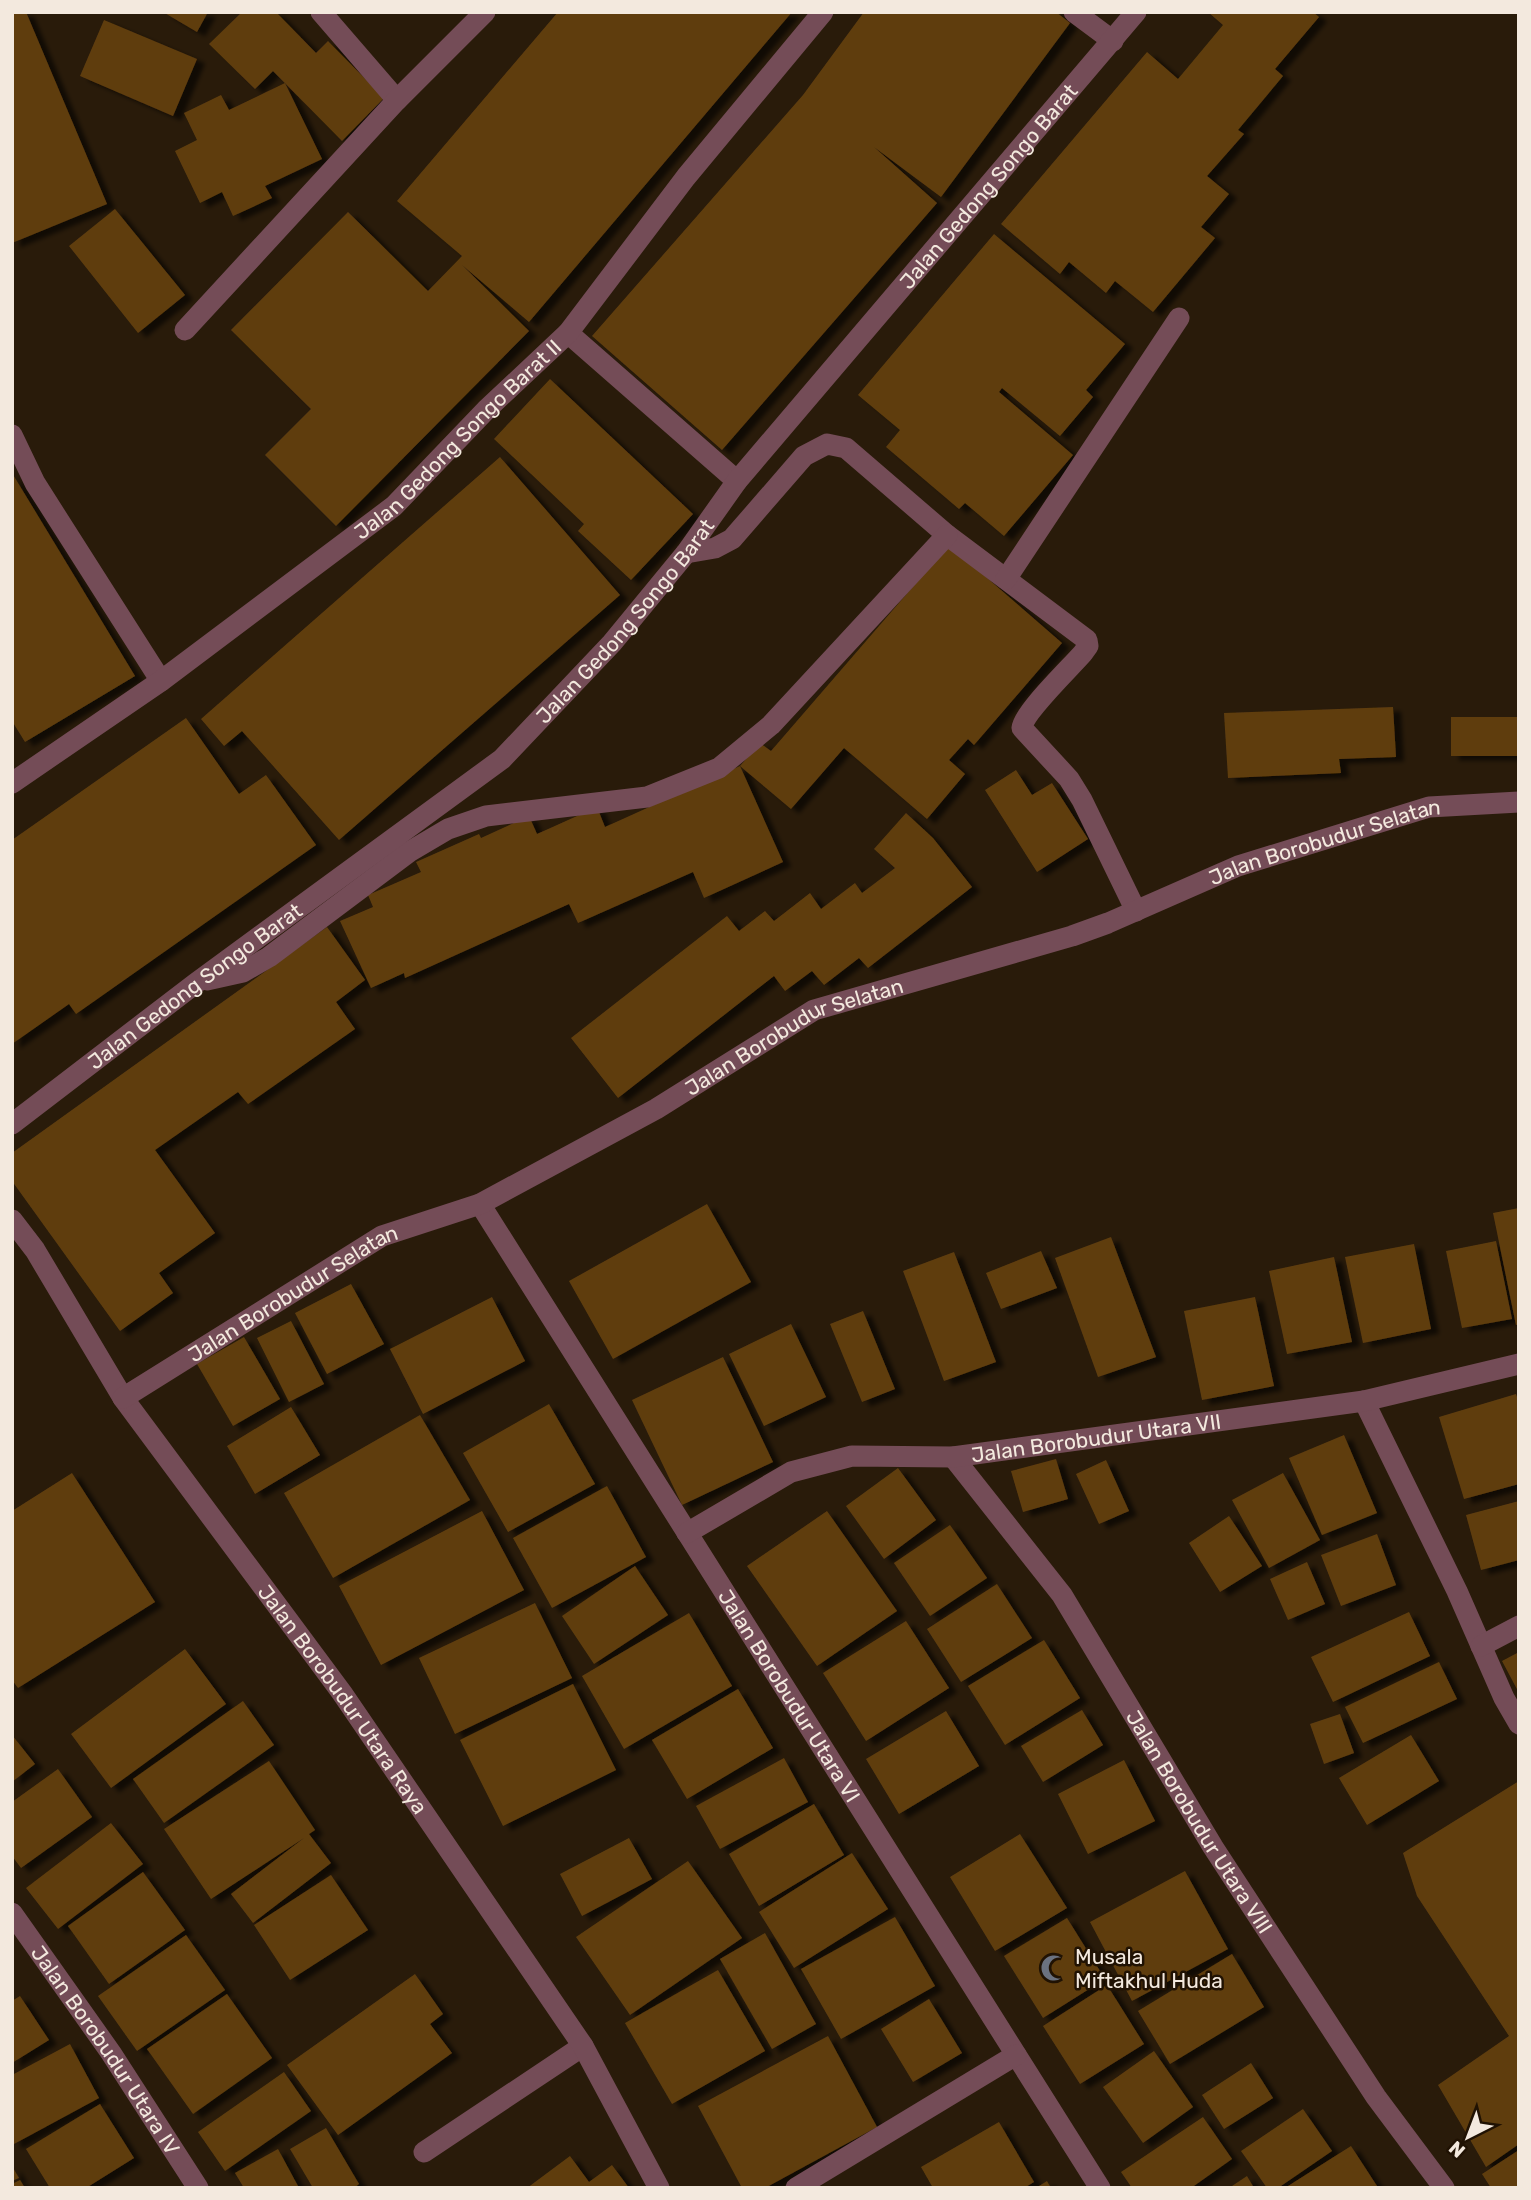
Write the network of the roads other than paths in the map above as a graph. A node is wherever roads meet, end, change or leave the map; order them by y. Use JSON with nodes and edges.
{"nodes":[{"id":1,"x":321,"y":12,"type":"edge"},
{"id":2,"x":485,"y":12,"type":"edge"},
{"id":3,"x":823,"y":12,"type":"edge"},
{"id":4,"x":1074,"y":12,"type":"edge"},
{"id":5,"x":1136,"y":12,"type":"edge"},
{"id":6,"x":1113,"y":41,"type":"junction"},
{"id":7,"x":397,"y":100,"type":"junction"},
{"id":8,"x":1179,"y":318,"type":"dead end"},
{"id":9,"x":184,"y":330,"type":"dead end"},
{"id":10,"x":568,"y":333,"type":"junction"},
{"id":11,"x":12,"y":435,"type":"edge"},
{"id":12,"x":737,"y":481,"type":"junction"},
{"id":13,"x":947,"y":535,"type":"junction"},
{"id":14,"x":686,"y":553,"type":"junction"},
{"id":15,"x":1006,"y":579,"type":"junction"},
{"id":16,"x":161,"y":681,"type":"junction"},
{"id":17,"x":12,"y":783,"type":"edge"},
{"id":18,"x":1519,"y":802,"type":"edge"},
{"id":19,"x":1136,"y":911,"type":"junction"},
{"id":20,"x":196,"y":983,"type":"junction"},
{"id":21,"x":12,"y":1124,"type":"edge"},
{"id":22,"x":480,"y":1204,"type":"junction"},
{"id":23,"x":12,"y":1220,"type":"edge"},
{"id":24,"x":1519,"y":1364,"type":"edge"},
{"id":25,"x":123,"y":1398,"type":"junction"},
{"id":26,"x":1364,"y":1401,"type":"junction"},
{"id":27,"x":953,"y":1457,"type":"junction"},
{"id":28,"x":687,"y":1533,"type":"junction"},
{"id":29,"x":1519,"y":1626,"type":"edge"},
{"id":30,"x":1481,"y":1646,"type":"junction"},
{"id":31,"x":1519,"y":1724,"type":"edge"},
{"id":32,"x":12,"y":1913,"type":"edge"},
{"id":33,"x":583,"y":2046,"type":"junction"},
{"id":34,"x":1016,"y":2055,"type":"junction"},
{"id":35,"x":424,"y":2152,"type":"dead end"},
{"id":36,"x":198,"y":2188,"type":"edge"},
{"id":37,"x":659,"y":2188,"type":"edge"},
{"id":38,"x":796,"y":2188,"type":"edge"},
{"id":39,"x":1100,"y":2188,"type":"edge"},
{"id":40,"x":1444,"y":2188,"type":"edge"}],
"edges":[{"from":1,"to":7,"type":"street"},
{"from":2,"to":7,"type":"street"},
{"from":3,"to":10,"type":"street","name":"Jalan Gedong Songo Barat II"},
{"from":4,"to":6,"type":"street"},
{"from":5,"to":6,"type":"street","name":"Jalan Gedong Songo Barat"},
{"from":6,"to":12,"type":"street","name":"Jalan Gedong Songo Barat"},
{"from":7,"to":9,"type":"street"},
{"from":8,"to":15,"type":"street"},
{"from":10,"to":12,"type":"street"},
{"from":10,"to":16,"type":"street","name":"Jalan Gedong Songo Barat II"},
{"from":11,"to":16,"type":"street"},
{"from":12,"to":14,"type":"street","name":"Jalan Gedong Songo Barat"},
{"from":13,"to":14,"type":"street"},
{"from":13,"to":15,"type":"street"},
{"from":13,"to":20,"type":"street"},
{"from":14,"to":20,"type":"street","name":"Jalan Gedong Songo Barat"},
{"from":15,"to":19,"type":"street"},
{"from":16,"to":17,"type":"street","name":"Jalan Gedong Songo Barat II"},
{"from":18,"to":19,"type":"street","name":"Jalan Borobudur Selatan"},
{"from":19,"to":22,"type":"street","name":"Jalan Borobudur Selatan"},
{"from":20,"to":21,"type":"street","name":"Jalan Gedong Songo Barat"},
{"from":22,"to":25,"type":"street","name":"Jalan Borobudur Selatan"},
{"from":22,"to":28,"type":"street","name":"Jalan Borobudur Utara VI"},
{"from":23,"to":25,"type":"street","name":"Jalan Borobudur Utara Raya"},
{"from":24,"to":26,"type":"street","name":"Jalan Borobudur Utara VII"},
{"from":25,"to":33,"type":"street","name":"Jalan Borobudur Utara Raya"},
{"from":26,"to":27,"type":"street","name":"Jalan Borobudur Utara VII"},
{"from":26,"to":30,"type":"street"},
{"from":27,"to":28,"type":"street","name":"Jalan Borobudur Utara VII"},
{"from":27,"to":40,"type":"street","name":"Jalan Borobudur Utara VIII"},
{"from":28,"to":34,"type":"street","name":"Jalan Borobudur Utara VI"},
{"from":29,"to":30,"type":"street"},
{"from":30,"to":31,"type":"street"},
{"from":32,"to":36,"type":"street","name":"Jalan Borobudur Utara IV"},
{"from":33,"to":35,"type":"street"},
{"from":33,"to":37,"type":"street","name":"Jalan Borobudur Utara Raya"},
{"from":34,"to":38,"type":"street"},
{"from":34,"to":39,"type":"street","name":"Jalan Borobudur Utara VI"}]}
